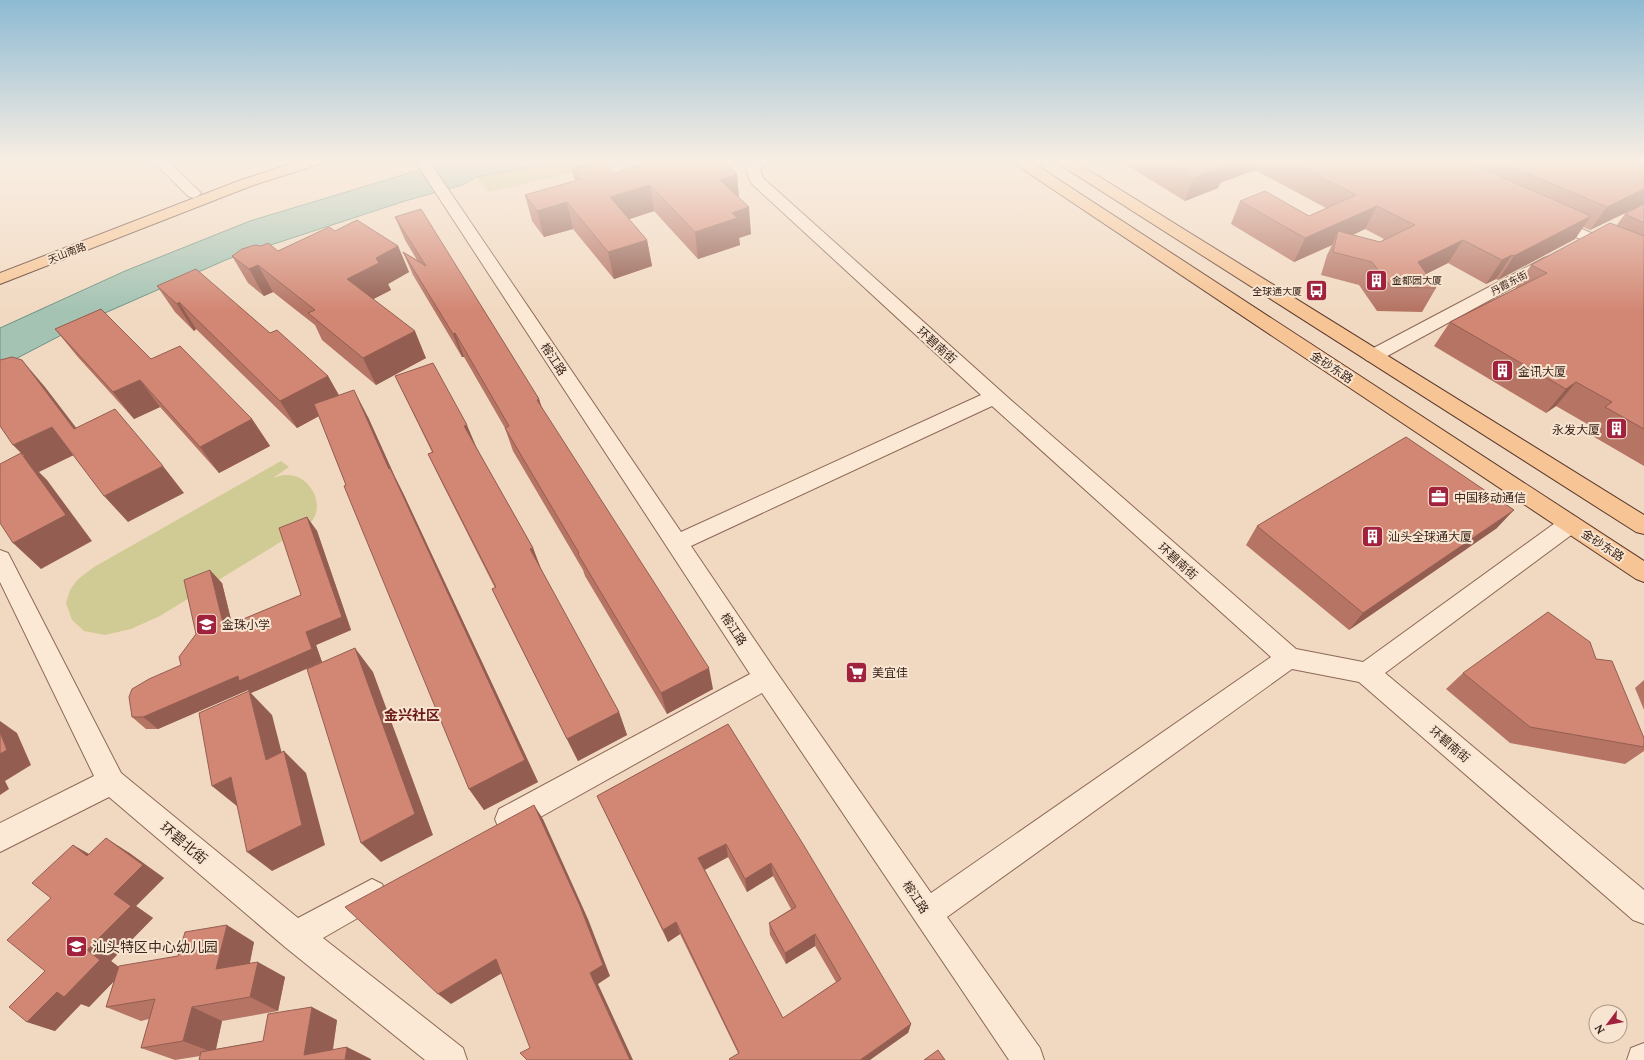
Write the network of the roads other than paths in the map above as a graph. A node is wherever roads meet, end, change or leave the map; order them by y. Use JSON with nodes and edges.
{"nodes":[{"id":1,"x":147,"y":210,"type":"edge"},
{"id":2,"x":176,"y":210,"type":"edge"},
{"id":3,"x":456,"y":210,"type":"edge"},
{"id":4,"x":789,"y":210,"type":"edge"},
{"id":5,"x":1095,"y":210,"type":"edge"},
{"id":6,"x":1142,"y":210,"type":"edge"},
{"id":7,"x":1542,"y":217,"type":"edge"},
{"id":8,"x":1611,"y":228,"type":"edge"},
{"id":9,"x":1578,"y":246,"type":"junction"},
{"id":10,"x":1644,"y":262,"type":"edge"},
{"id":11,"x":0,"y":267,"type":"edge"},
{"id":12,"x":0,"y":279,"type":"edge"},
{"id":13,"x":1373,"y":356,"type":"junction"},
{"id":14,"x":994,"y":397,"type":"junction"},
{"id":15,"x":1570,"y":524,"type":"junction"},
{"id":16,"x":1644,"y":526,"type":"edge"},
{"id":17,"x":676,"y":543,"type":"junction"},
{"id":18,"x":0,"y":559,"type":"edge"},
{"id":19,"x":1644,"y":573,"type":"edge"},
{"id":20,"x":1289,"y":658,"type":"junction"},
{"id":21,"x":1366,"y":673,"type":"junction"},
{"id":22,"x":766,"y":678,"type":"junction"},
{"id":23,"x":111,"y":782,"type":"junction"},
{"id":24,"x":490,"y":830,"type":"edge"},
{"id":25,"x":0,"y":838,"type":"edge"},
{"id":26,"x":393,"y":883,"type":"edge"},
{"id":27,"x":1644,"y":909,"type":"edge"},
{"id":28,"x":928,"y":913,"type":"junction"},
{"id":29,"x":296,"y":936,"type":"junction"},
{"id":30,"x":451,"y":1060,"type":"edge"},
{"id":31,"x":1028,"y":1060,"type":"edge"}],
"edges":[{"from":1,"to":11,"type":"main road","name":"天山南路"},
{"from":2,"to":12,"type":"main road","name":"天山南路"},
{"from":3,"to":17,"type":"street","name":"榕江路"},
{"from":4,"to":14,"type":"street","name":"环碧南街"},
{"from":5,"to":15,"type":"main road","name":"金砂东路"},
{"from":6,"to":13,"type":"main road"},
{"from":7,"to":9,"type":"street"},
{"from":8,"to":9,"type":"street","name":"丹霞东街"},
{"from":9,"to":10,"type":"street"},
{"from":9,"to":13,"type":"street","name":"丹霞东街"},
{"from":13,"to":16,"type":"main road"},
{"from":14,"to":17,"type":"street"},
{"from":14,"to":20,"type":"street","name":"环碧南街"},
{"from":15,"to":19,"type":"main road","name":"金砂东路"},
{"from":15,"to":21,"type":"street"},
{"from":17,"to":22,"type":"street","name":"榕江路"},
{"from":18,"to":23,"type":"street","name":"环碧北街"},
{"from":20,"to":21,"type":"street","name":"环碧南街"},
{"from":20,"to":28,"type":"street"},
{"from":21,"to":27,"type":"street","name":"环碧南街"},
{"from":22,"to":24,"type":"street"},
{"from":22,"to":28,"type":"street","name":"榕江路"},
{"from":23,"to":25,"type":"street"},
{"from":23,"to":29,"type":"street","name":"环碧北街"},
{"from":26,"to":29,"type":"street"},
{"from":28,"to":31,"type":"street","name":"榕江路"},
{"from":29,"to":30,"type":"street","name":"环碧北街"}]}
